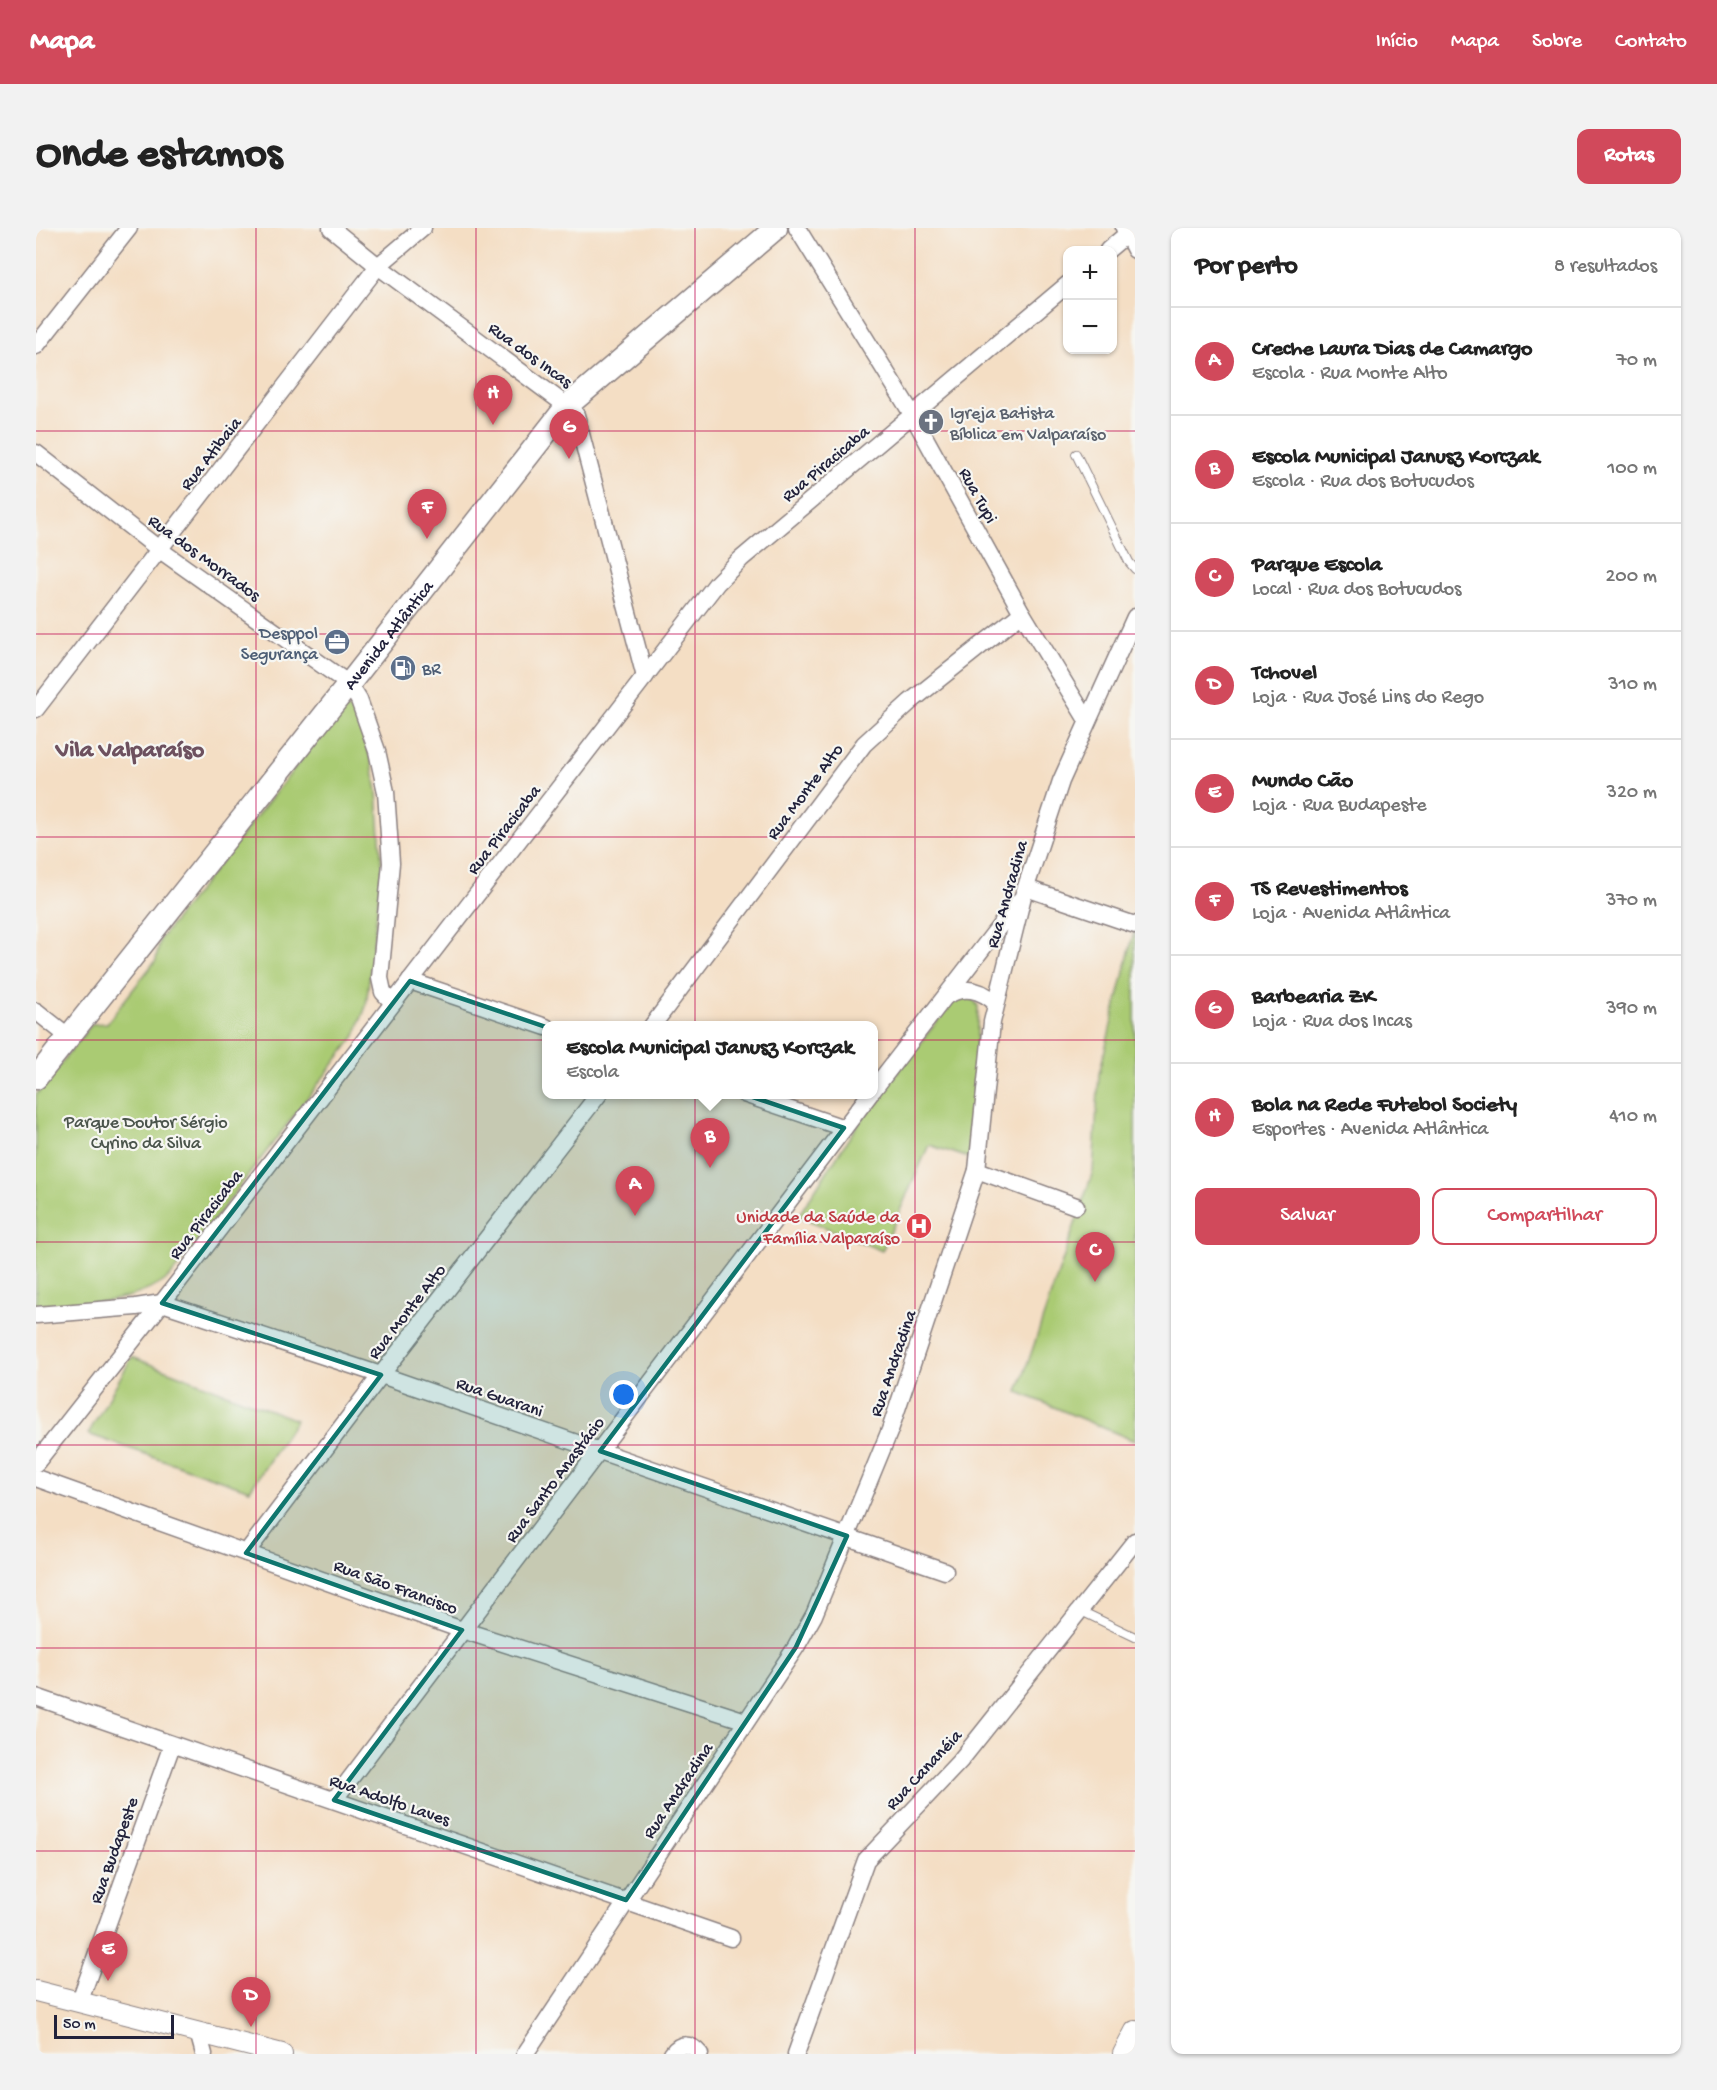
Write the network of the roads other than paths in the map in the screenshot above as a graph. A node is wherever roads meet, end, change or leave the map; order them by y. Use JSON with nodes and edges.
{"nodes":[{"id":1,"x":331,"y":228,"type":"edge"},
{"id":2,"x":423,"y":228,"type":"edge"},
{"id":3,"x":776,"y":228,"type":"edge"},
{"id":4,"x":797,"y":228,"type":"edge"},
{"id":5,"x":120,"y":231,"type":"edge"},
{"id":6,"x":1126,"y":231,"type":"edge"},
{"id":7,"x":1112,"y":246,"type":"edge"},
{"id":8,"x":1135,"y":250,"type":"edge"},
{"id":9,"x":378,"y":266,"type":"junction"},
{"id":10,"x":1063,"y":288,"type":"edge"},
{"id":11,"x":36,"y":346,"type":"edge"},
{"id":12,"x":567,"y":406,"type":"junction"},
{"id":13,"x":912,"y":414,"type":"junction"},
{"id":14,"x":36,"y":453,"type":"edge"},
{"id":15,"x":1076,"y":454,"type":"dead end"},
{"id":16,"x":160,"y":550,"type":"junction"},
{"id":17,"x":1135,"y":569,"type":"edge"},
{"id":18,"x":1022,"y":613,"type":"junction"},
{"id":19,"x":1135,"y":617,"type":"edge"},
{"id":20,"x":645,"y":677,"type":"junction"},
{"id":21,"x":349,"y":684,"type":"junction"},
{"id":22,"x":36,"y":709,"type":"edge"},
{"id":23,"x":1087,"y":720,"type":"junction"},
{"id":24,"x":1025,"y":892,"type":"junction"},
{"id":25,"x":1135,"y":925,"type":"edge"},
{"id":26,"x":410,"y":981,"type":"junction"},
{"id":27,"x":942,"y":998,"type":"junction"},
{"id":28,"x":393,"y":1003,"type":"junction"},
{"id":29,"x":996,"y":1003,"type":"junction"},
{"id":30,"x":36,"y":1011,"type":"edge"},
{"id":31,"x":656,"y":1021,"type":"edge"},
{"id":32,"x":542,"y":1026,"type":"edge"},
{"id":33,"x":69,"y":1037,"type":"junction"},
{"id":34,"x":36,"y":1078,"type":"edge"},
{"id":35,"x":878,"y":1083,"type":"edge"},
{"id":36,"x":596,"y":1099,"type":"edge"},
{"id":37,"x":756,"y":1099,"type":"edge"},
{"id":38,"x":867,"y":1099,"type":"edge"},
{"id":39,"x":844,"y":1128,"type":"junction"},
{"id":40,"x":977,"y":1170,"type":"junction"},
{"id":41,"x":1076,"y":1206,"type":"dead end"},
{"id":42,"x":162,"y":1303,"type":"junction"},
{"id":43,"x":36,"y":1315,"type":"edge"},
{"id":44,"x":381,"y":1375,"type":"junction"},
{"id":45,"x":600,"y":1452,"type":"junction"},
{"id":46,"x":36,"y":1462,"type":"edge"},
{"id":47,"x":36,"y":1478,"type":"edge"},
{"id":48,"x":847,"y":1536,"type":"junction"},
{"id":49,"x":1135,"y":1540,"type":"edge"},
{"id":50,"x":246,"y":1553,"type":"junction"},
{"id":51,"x":945,"y":1571,"type":"dead end"},
{"id":52,"x":1081,"y":1611,"type":"junction"},
{"id":53,"x":462,"y":1630,"type":"junction"},
{"id":54,"x":1135,"y":1637,"type":"edge"},
{"id":55,"x":36,"y":1697,"type":"edge"},
{"id":56,"x":746,"y":1721,"type":"junction"},
{"id":57,"x":172,"y":1744,"type":"junction"},
{"id":58,"x":334,"y":1800,"type":"junction"},
{"id":59,"x":626,"y":1900,"type":"junction"},
{"id":60,"x":731,"y":1938,"type":"dead end"},
{"id":61,"x":36,"y":1991,"type":"edge"},
{"id":62,"x":79,"y":2003,"type":"junction"},
{"id":63,"x":1135,"y":2031,"type":"edge"},
{"id":64,"x":198,"y":2032,"type":"junction"},
{"id":65,"x":204,"y":2054,"type":"edge"},
{"id":66,"x":282,"y":2054,"type":"edge"},
{"id":67,"x":525,"y":2054,"type":"edge"},
{"id":68,"x":672,"y":2054,"type":"edge"},
{"id":69,"x":700,"y":2054,"type":"edge"},
{"id":70,"x":796,"y":2054,"type":"edge"},
{"id":71,"x":1123,"y":2054,"type":"edge"}],
"edges":[{"from":1,"to":9,"type":"street","name":"Rua dos Incas"},
{"from":2,"to":9,"type":"street","name":"Rua Atibaia"},
{"from":3,"to":12,"type":"main road","name":"Avenida Atlântica"},
{"from":4,"to":13,"type":"street","name":"Rua Tupi"},
{"from":5,"to":11,"type":"street"},
{"from":6,"to":7,"type":"street"},
{"from":6,"to":8,"type":"street"},
{"from":9,"to":12,"type":"street","name":"Rua dos Incas"},
{"from":9,"to":16,"type":"street","name":"Rua Atibaia"},
{"from":10,"to":13,"type":"street","name":"Rua Piracicaba"},
{"from":12,"to":20,"type":"street","name":"Rua dos Incas"},
{"from":12,"to":21,"type":"main road","name":"Avenida Atlântica"},
{"from":13,"to":18,"type":"street","name":"Rua Tupi"},
{"from":13,"to":20,"type":"street","name":"Rua Piracicaba"},
{"from":14,"to":16,"type":"street","name":"Rua dos Morrados"},
{"from":15,"to":17,"type":"lane"},
{"from":16,"to":21,"type":"street","name":"Rua dos Morrados"},
{"from":16,"to":22,"type":"street","name":"Rua Atibaia"},
{"from":18,"to":23,"type":"street","name":"Rua Tupi"},
{"from":18,"to":31,"type":"street","name":"Rua Monte Alto"},
{"from":19,"to":23,"type":"street","name":"Rua Andradina"},
{"from":20,"to":26,"type":"street","name":"Rua Piracicaba"},
{"from":21,"to":28,"type":"street","name":"Rua dos Morrados"},
{"from":21,"to":33,"type":"main road","name":"Avenida Atlântica"},
{"from":23,"to":24,"type":"street","name":"Rua Andradina"},
{"from":24,"to":25,"type":"street"},
{"from":24,"to":27,"type":"street"},
{"from":24,"to":29,"type":"street","name":"Rua Andradina"},
{"from":26,"to":28,"type":"street","name":"Rua Piracicaba"},
{"from":26,"to":32,"type":"street"},
{"from":27,"to":29,"type":"street"},
{"from":27,"to":35,"type":"street"},
{"from":28,"to":42,"type":"street","name":"Rua Piracicaba"},
{"from":29,"to":40,"type":"street","name":"Rua Andradina"},
{"from":30,"to":33,"type":"street"},
{"from":33,"to":34,"type":"main road","name":"Avenida Atlântica"},
{"from":36,"to":44,"type":"street","name":"Rua Monte Alto"},
{"from":37,"to":39,"type":"street"},
{"from":38,"to":39,"type":"street","name":"Rua Santo Anastácio"},
{"from":39,"to":45,"type":"street","name":"Rua Santo Anastácio"},
{"from":40,"to":41,"type":"street"},
{"from":40,"to":48,"type":"street","name":"Rua Andradina"},
{"from":42,"to":43,"type":"street","name":"Rua Guarani"},
{"from":42,"to":44,"type":"street","name":"Rua Guarani"},
{"from":42,"to":46,"type":"street","name":"Rua Piracicaba"},
{"from":44,"to":45,"type":"street","name":"Rua Guarani"},
{"from":44,"to":50,"type":"street","name":"Rua Monte Alto"},
{"from":45,"to":48,"type":"street","name":"Rua Guarani"},
{"from":45,"to":53,"type":"street","name":"Rua Santo Anastácio"},
{"from":47,"to":50,"type":"street","name":"Rua São Francisco"},
{"from":48,"to":51,"type":"street","name":"Rua Guarani"},
{"from":48,"to":56,"type":"street","name":"Rua Andradina"},
{"from":49,"to":52,"type":"street","name":"Rua Cananéia"},
{"from":50,"to":53,"type":"street","name":"Rua São Francisco"},
{"from":52,"to":54,"type":"lane"},
{"from":52,"to":70,"type":"street","name":"Rua Cananéia"},
{"from":53,"to":56,"type":"street","name":"Rua São Francisco"},
{"from":53,"to":58,"type":"street","name":"Rua Santo Anastácio"},
{"from":55,"to":57,"type":"street","name":"Rua Adolfo Laves"},
{"from":56,"to":59,"type":"street","name":"Rua Andradina"},
{"from":57,"to":58,"type":"street","name":"Rua Adolfo Laves"},
{"from":57,"to":62,"type":"street","name":"Rua Budapeste"},
{"from":58,"to":59,"type":"street","name":"Rua Adolfo Laves"},
{"from":59,"to":60,"type":"street","name":"Rua Adolfo Laves"},
{"from":59,"to":67,"type":"street","name":"Rua Andradina"},
{"from":61,"to":62,"type":"street"},
{"from":62,"to":64,"type":"street"},
{"from":63,"to":71,"type":"street"},
{"from":64,"to":65,"type":"street"},
{"from":64,"to":66,"type":"street"},
{"from":68,"to":69,"type":"street"}]}
